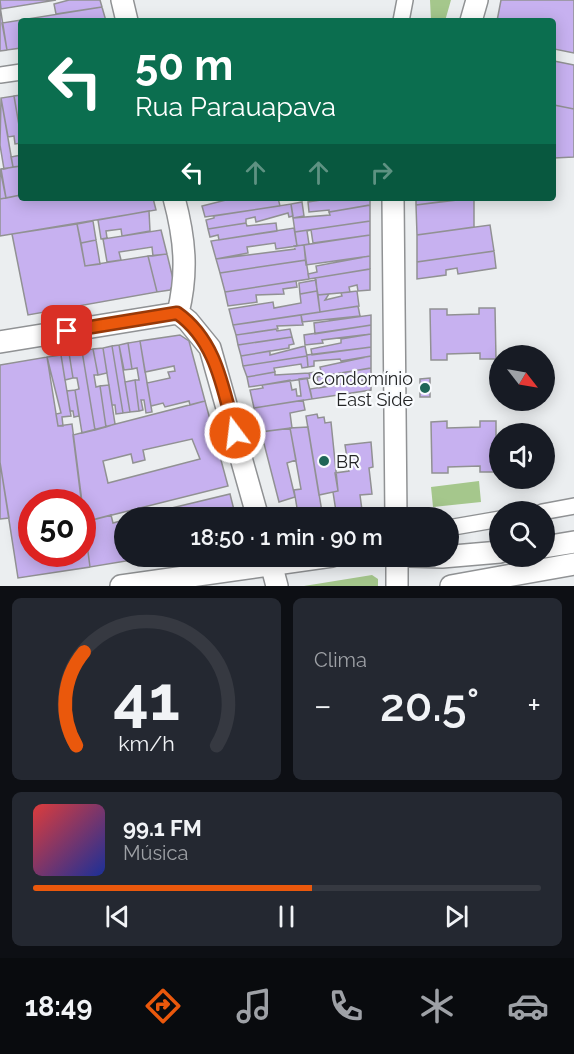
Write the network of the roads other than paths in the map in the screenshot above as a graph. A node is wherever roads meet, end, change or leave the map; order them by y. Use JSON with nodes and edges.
{"nodes":[{"id":1,"x":122,"y":0,"type":"edge"},
{"id":2,"x":405,"y":0,"type":"edge"},
{"id":3,"x":477,"y":0,"type":"edge"},
{"id":4,"x":126,"y":18,"type":"edge"},
{"id":5,"x":402,"y":18,"type":"edge"},
{"id":6,"x":472,"y":18,"type":"edge"},
{"id":7,"x":18,"y":72,"type":"edge"},
{"id":8,"x":0,"y":75,"type":"edge"},
{"id":9,"x":175,"y":201,"type":"edge"},
{"id":10,"x":393,"y":201,"type":"edge"},
{"id":11,"x":177,"y":313,"type":"junction"},
{"id":12,"x":0,"y":342,"type":"edge"},
{"id":13,"x":574,"y":506,"type":"edge"},
{"id":14,"x":255,"y":507,"type":"edge"},
{"id":15,"x":393,"y":507,"type":"edge"},
{"id":16,"x":555,"y":510,"type":"edge"},
{"id":17,"x":489,"y":521,"type":"edge"},
{"id":18,"x":459,"y":526,"type":"edge"},
{"id":19,"x":574,"y":542,"type":"edge"},
{"id":20,"x":555,"y":545,"type":"edge"},
{"id":21,"x":489,"y":553,"type":"edge"},
{"id":22,"x":459,"y":556,"type":"edge"},
{"id":23,"x":574,"y":564,"type":"edge"},
{"id":24,"x":230,"y":567,"type":"edge"},
{"id":25,"x":272,"y":567,"type":"edge"},
{"id":26,"x":397,"y":567,"type":"edge"},
{"id":27,"x":486,"y":583,"type":"edge"},
{"id":28,"x":121,"y":586,"type":"edge"},
{"id":29,"x":277,"y":586,"type":"edge"},
{"id":30,"x":397,"y":586,"type":"edge"},
{"id":31,"x":452,"y":586,"type":"edge"}],
"edges":[{"from":1,"to":4,"type":"main road"},
{"from":2,"to":5,"type":"street"},
{"from":3,"to":6,"type":"main road"},
{"from":7,"to":8,"type":"street"},
{"from":9,"to":11,"type":"main road"},
{"from":10,"to":15,"type":"main road"},
{"from":11,"to":12,"type":"main road"},
{"from":11,"to":14,"type":"main road"},
{"from":13,"to":16,"type":"street"},
{"from":17,"to":18,"type":"street"},
{"from":19,"to":20,"type":"main road"},
{"from":21,"to":22,"type":"main road"},
{"from":23,"to":27,"type":"main road"},
{"from":24,"to":28,"type":"main road"},
{"from":25,"to":29,"type":"main road"},
{"from":26,"to":30,"type":"main road"},
{"from":27,"to":31,"type":"main road"}]}
